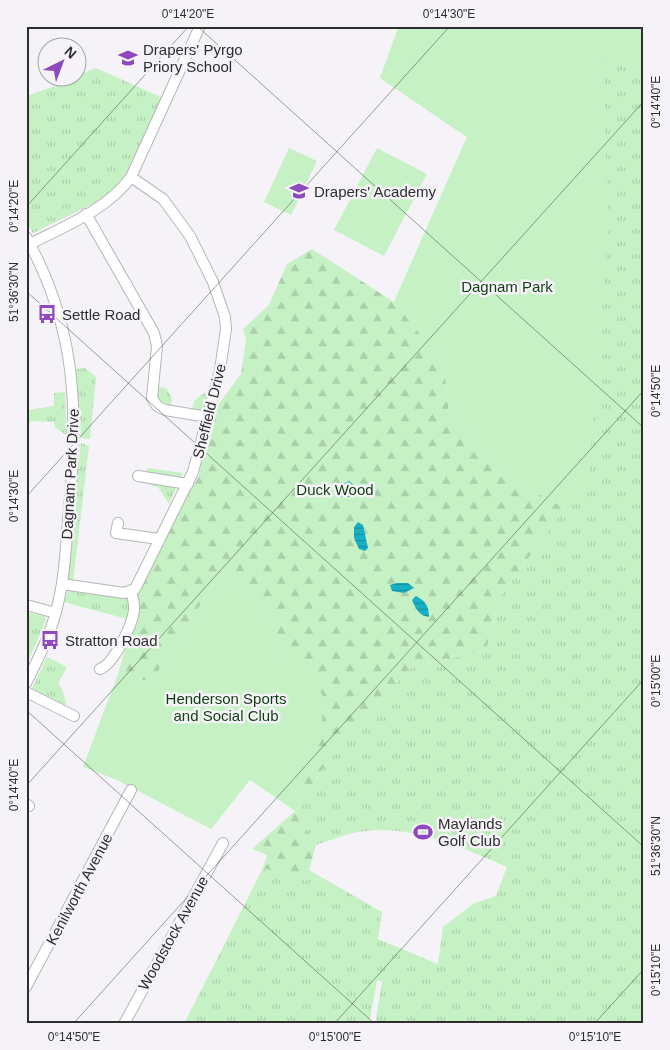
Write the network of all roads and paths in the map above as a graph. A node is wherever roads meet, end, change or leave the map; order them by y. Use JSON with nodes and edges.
{"nodes":[{"id":1,"x":200,"y":26,"type":"edge"},
{"id":2,"x":131,"y":177,"type":"junction"},
{"id":3,"x":86,"y":214,"type":"junction"},
{"id":4,"x":28,"y":241,"type":"edge"},
{"id":5,"x":208,"y":417,"type":"junction"},
{"id":6,"x":138,"y":476,"type":"dead end"},
{"id":7,"x":188,"y":484,"type":"junction"},
{"id":8,"x":118,"y":523,"type":"dead end"},
{"id":9,"x":159,"y":539,"type":"junction"},
{"id":10,"x":62,"y":584,"type":"junction"},
{"id":11,"x":131,"y":592,"type":"junction"},
{"id":12,"x":26,"y":605,"type":"edge"},
{"id":13,"x":56,"y":613,"type":"junction"},
{"id":14,"x":100,"y":669,"type":"dead end"},
{"id":15,"x":26,"y":683,"type":"edge"},
{"id":16,"x":26,"y":692,"type":"edge"},
{"id":17,"x":74,"y":716,"type":"dead end"},
{"id":18,"x":130,"y":790,"type":"dead end"},
{"id":19,"x":223,"y":843,"type":"dead end"},
{"id":20,"x":26,"y":987,"type":"edge"},
{"id":21,"x":124,"y":1024,"type":"edge"}],
"edges":[{"from":1,"to":2,"type":"street"},
{"from":2,"to":3,"type":"street"},
{"from":2,"to":5,"type":"street","name":"Sheffield Drive"},
{"from":3,"to":4,"type":"street"},
{"from":3,"to":5,"type":"street"},
{"from":4,"to":10,"type":"street","name":"Dagnam Park Drive"},
{"from":5,"to":7,"type":"street","name":"Sheffield Drive"},
{"from":6,"to":7,"type":"street"},
{"from":7,"to":9,"type":"street","name":"Sheffield Drive"},
{"from":8,"to":9,"type":"street"},
{"from":9,"to":11,"type":"street","name":"Sheffield Drive"},
{"from":10,"to":11,"type":"street"},
{"from":10,"to":13,"type":"street","name":"Dagnam Park Drive"},
{"from":11,"to":14,"type":"street"},
{"from":12,"to":13,"type":"street"},
{"from":13,"to":15,"type":"street","name":"Dagnam Park Drive"},
{"from":16,"to":17,"type":"street"},
{"from":18,"to":20,"type":"street","name":"Kenilworth Avenue"},
{"from":19,"to":21,"type":"street","name":"Woodstock Avenue"}]}
